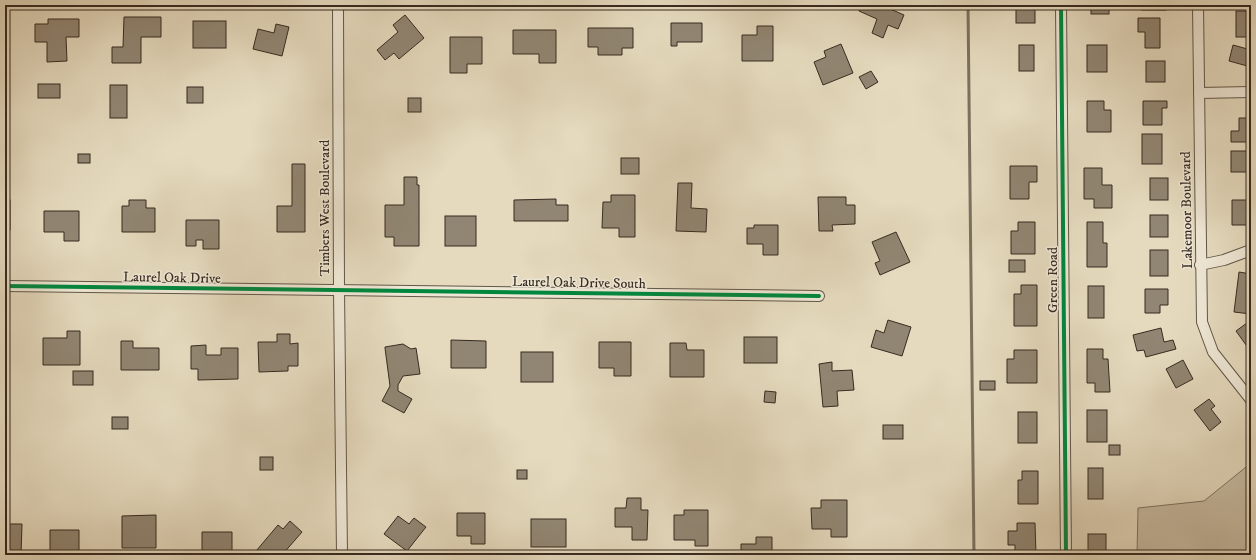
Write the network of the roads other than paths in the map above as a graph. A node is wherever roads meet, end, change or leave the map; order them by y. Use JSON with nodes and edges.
{"nodes":[{"id":1,"x":338,"y":5,"type":"edge"},
{"id":2,"x":1061,"y":5,"type":"edge"},
{"id":3,"x":1198,"y":5,"type":"edge"},
{"id":4,"x":1251,"y":92,"type":"edge"},
{"id":5,"x":1199,"y":93,"type":"junction"},
{"id":6,"x":1251,"y":250,"type":"edge"},
{"id":7,"x":1200,"y":265,"type":"junction"},
{"id":8,"x":5,"y":286,"type":"edge"},
{"id":9,"x":339,"y":290,"type":"junction"},
{"id":10,"x":819,"y":296,"type":"dead end"},
{"id":11,"x":1251,"y":400,"type":"edge"},
{"id":12,"x":342,"y":555,"type":"edge"},
{"id":13,"x":1066,"y":555,"type":"edge"}],
"edges":[{"from":1,"to":9,"type":"street","name":"Timbers West Boulevard"},
{"from":2,"to":13,"type":"street","name":"Green Road"},
{"from":3,"to":5,"type":"street","name":"Lakemoor Boulevard"},
{"from":4,"to":5,"type":"street"},
{"from":5,"to":7,"type":"street","name":"Lakemoor Boulevard"},
{"from":6,"to":7,"type":"street"},
{"from":7,"to":11,"type":"street","name":"Lakemoor Boulevard"},
{"from":8,"to":9,"type":"street","name":"Laurel Oak Drive"},
{"from":9,"to":10,"type":"street","name":"Laurel Oak Drive South"},
{"from":9,"to":12,"type":"street","name":"Timbers West Boulevard"}]}
